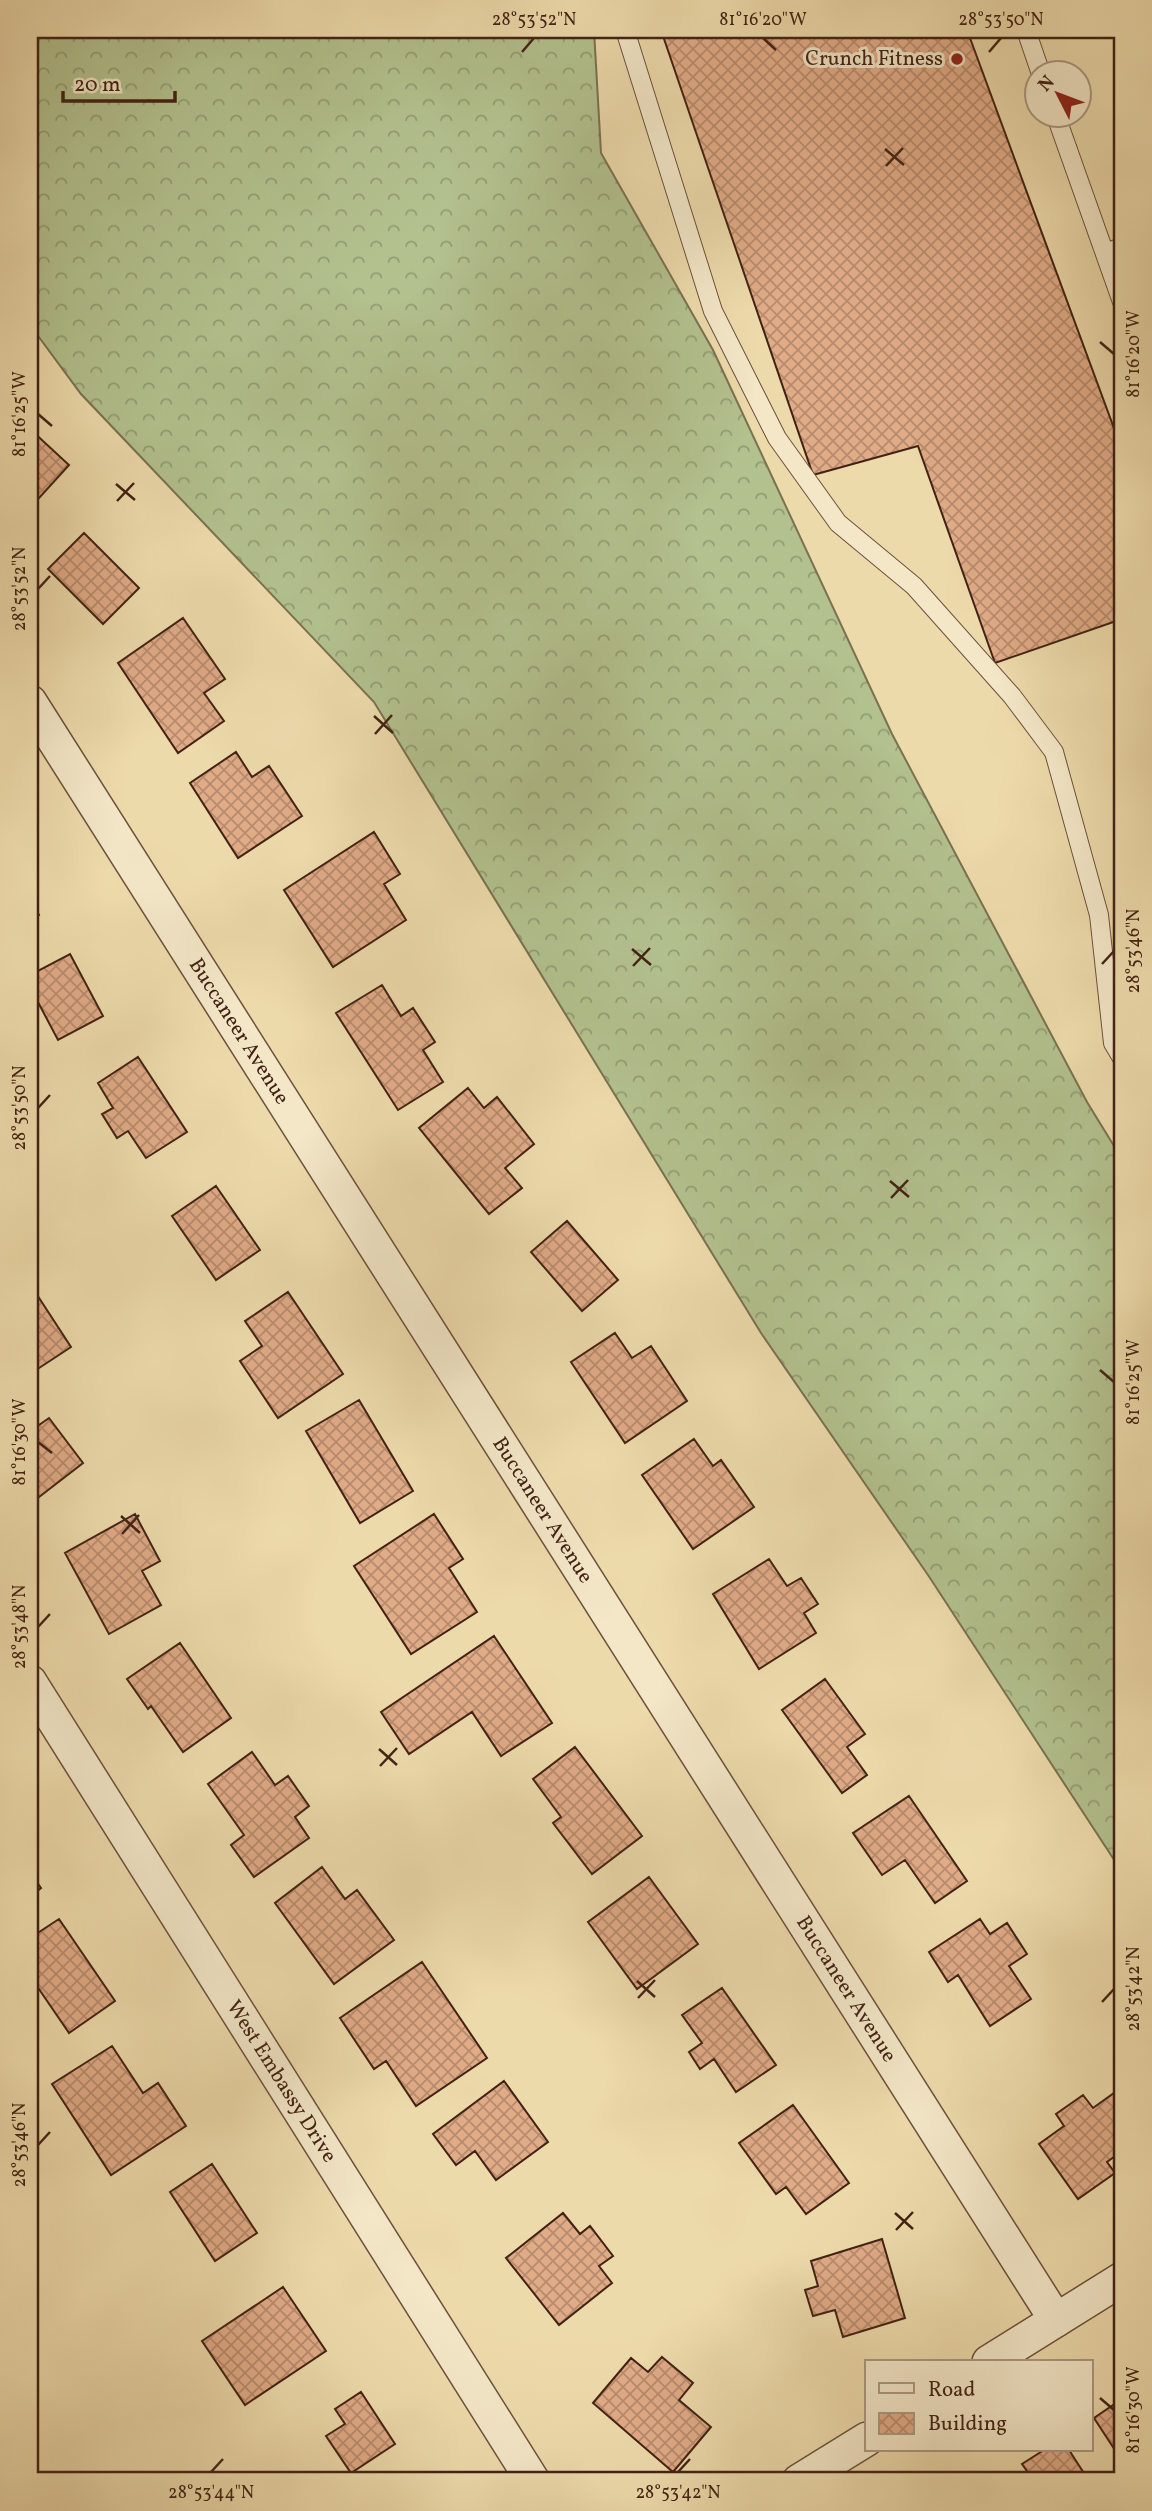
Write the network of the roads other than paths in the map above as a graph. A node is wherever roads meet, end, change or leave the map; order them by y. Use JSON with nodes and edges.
{"nodes":[{"id":1,"x":625,"y":30,"type":"edge"},
{"id":2,"x":1026,"y":30,"type":"edge"},
{"id":3,"x":1036,"y":60,"type":"edge"},
{"id":4,"x":1061,"y":130,"type":"edge"},
{"id":5,"x":1122,"y":247,"type":"edge"},
{"id":6,"x":1105,"y":253,"type":"junction"},
{"id":7,"x":1122,"y":302,"type":"edge"},
{"id":8,"x":30,"y":702,"type":"edge"},
{"id":9,"x":1122,"y":1058,"type":"edge"},
{"id":10,"x":30,"y":1682,"type":"edge"},
{"id":11,"x":1122,"y":2279,"type":"edge"},
{"id":12,"x":1056,"y":2320,"type":"junction"},
{"id":13,"x":992,"y":2360,"type":"edge"},
{"id":14,"x":865,"y":2440,"type":"edge"},
{"id":15,"x":533,"y":2481,"type":"edge"},
{"id":16,"x":799,"y":2481,"type":"edge"}],
"edges":[{"from":1,"to":9,"type":"lane"},
{"from":2,"to":3,"type":"lane"},
{"from":4,"to":6,"type":"lane"},
{"from":5,"to":6,"type":"lane"},
{"from":6,"to":7,"type":"lane"},
{"from":8,"to":12,"type":"street","name":"Buccaneer Avenue"},
{"from":10,"to":15,"type":"street","name":"West Embassy Drive"},
{"from":11,"to":12,"type":"street"},
{"from":12,"to":13,"type":"street"},
{"from":14,"to":16,"type":"street"}]}
